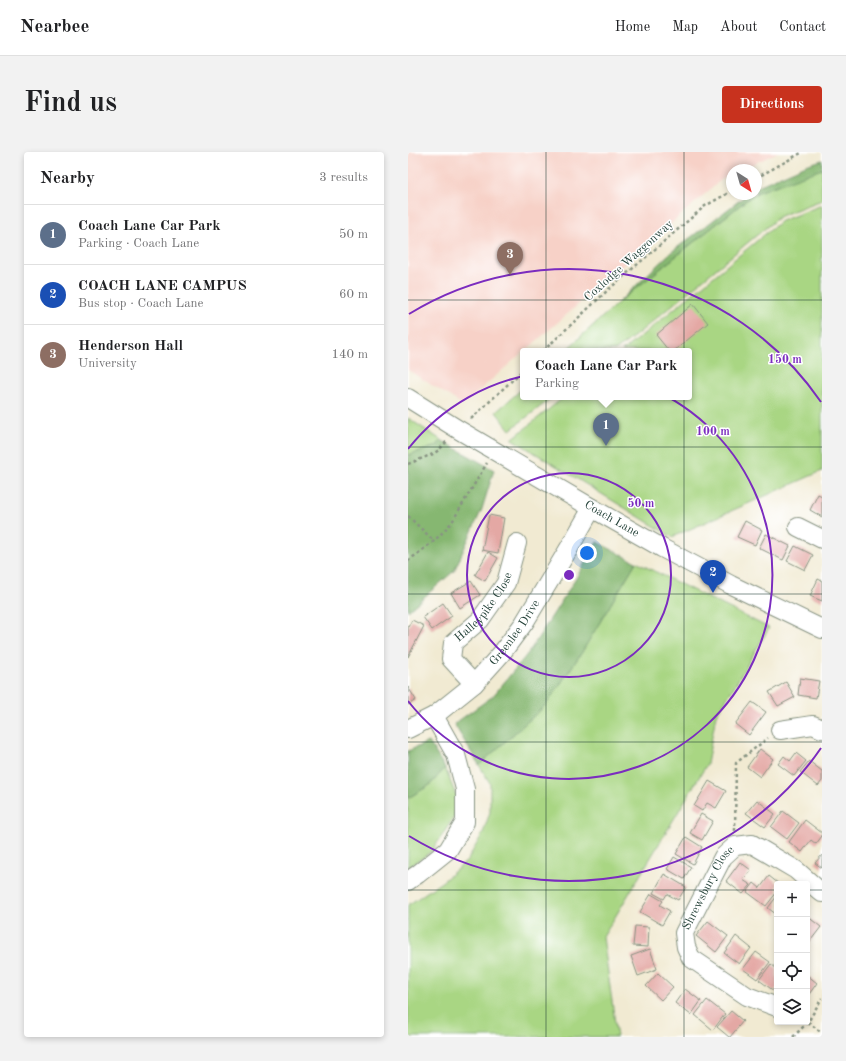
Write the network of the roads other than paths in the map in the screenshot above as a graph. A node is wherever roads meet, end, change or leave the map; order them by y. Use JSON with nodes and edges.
{"nodes":[{"id":1,"x":408,"y":398,"type":"edge"},
{"id":2,"x":592,"y":508,"type":"junction"},
{"id":3,"x":798,"y":527,"type":"dead end"},
{"id":4,"x":822,"y":540,"type":"edge"},
{"id":5,"x":517,"y":543,"type":"dead end"},
{"id":6,"x":822,"y":629,"type":"edge"},
{"id":7,"x":474,"y":684,"type":"junction"},
{"id":8,"x":434,"y":716,"type":"junction"},
{"id":9,"x":408,"y":729,"type":"edge"},
{"id":10,"x":822,"y":729,"type":"edge"},
{"id":11,"x":780,"y":730,"type":"road end"},
{"id":12,"x":408,"y":881,"type":"edge"},
{"id":13,"x":822,"y":893,"type":"edge"},
{"id":14,"x":774,"y":1006,"type":"edge"}],
"edges":[{"from":1,"to":2,"type":"street","name":"Coach Lane"},
{"from":2,"to":6,"type":"street","name":"Coach Lane"},
{"from":2,"to":7,"type":"street","name":"Greenlee Drive"},
{"from":3,"to":4,"type":"street"},
{"from":5,"to":7,"type":"street","name":"Halleypike Close"},
{"from":7,"to":8,"type":"street","name":"Greenlee Drive"},
{"from":8,"to":9,"type":"street","name":"Greenlee Drive"},
{"from":8,"to":12,"type":"street"},
{"from":10,"to":11,"type":"street"},
{"from":13,"to":14,"type":"street","name":"Shrewsbury Close"}]}
